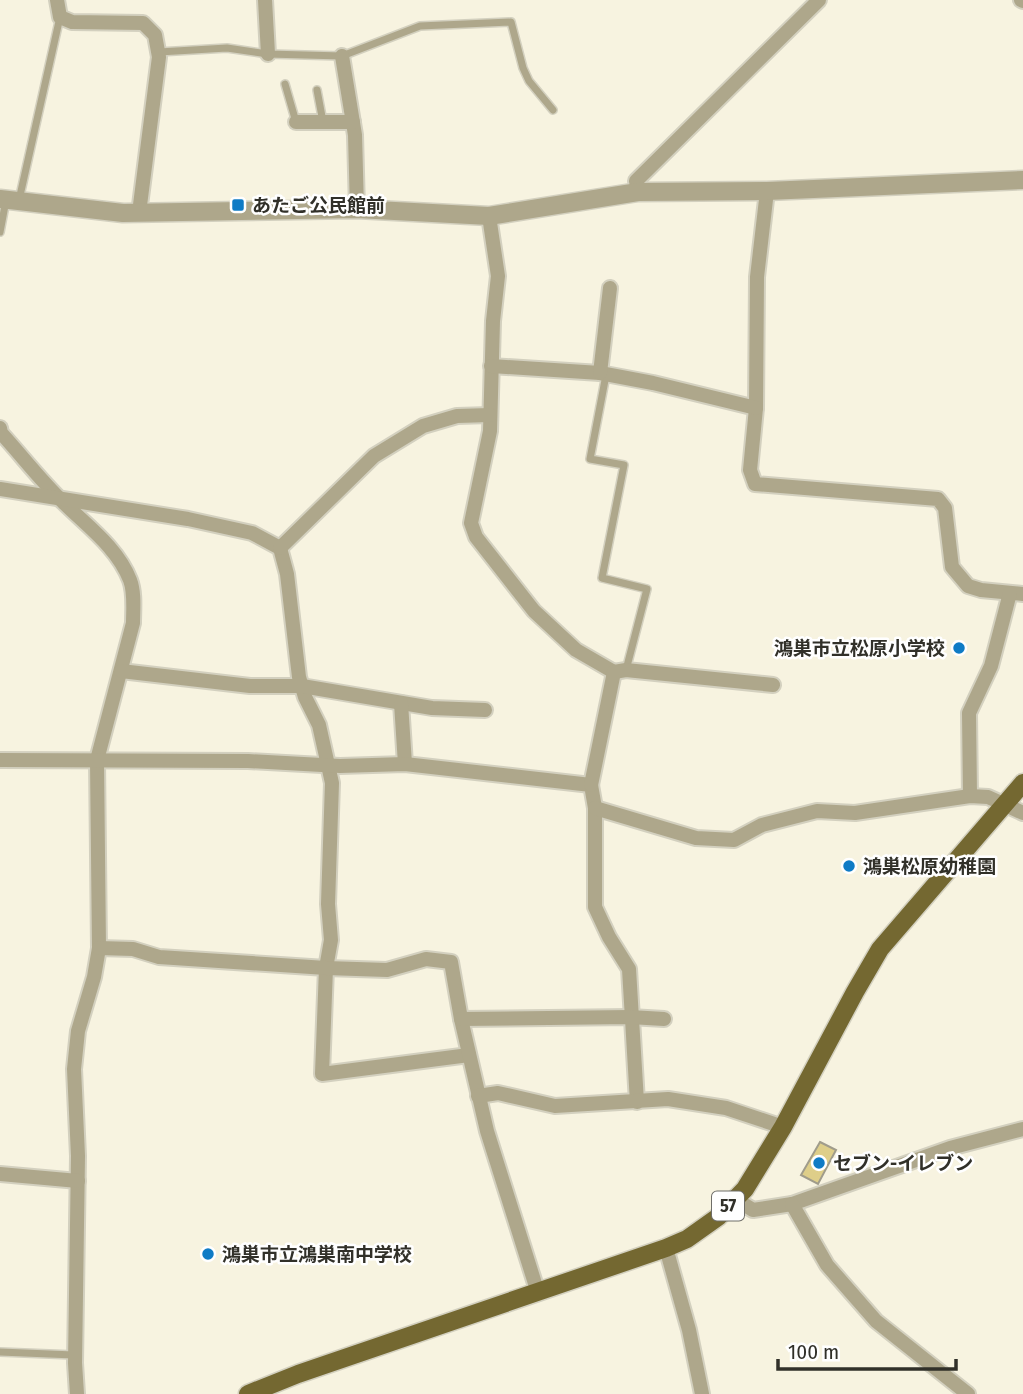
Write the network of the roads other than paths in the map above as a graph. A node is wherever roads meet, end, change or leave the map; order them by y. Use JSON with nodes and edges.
{"nodes":[{"id":1,"x":57,"y":0,"type":"edge"},
{"id":2,"x":265,"y":0,"type":"edge"},
{"id":3,"x":819,"y":0,"type":"edge"},
{"id":4,"x":60,"y":17,"type":"junction"},
{"id":5,"x":158,"y":52,"type":"junction"},
{"id":6,"x":268,"y":54,"type":"junction"},
{"id":7,"x":342,"y":56,"type":"junction"},
{"id":8,"x":285,"y":84,"type":"dead end"},
{"id":9,"x":317,"y":90,"type":"dead end"},
{"id":10,"x":553,"y":110,"type":"dead end"},
{"id":11,"x":296,"y":122,"type":"joint"},
{"id":12,"x":323,"y":122,"type":"junction"},
{"id":13,"x":354,"y":122,"type":"junction"},
{"id":14,"x":1023,"y":180,"type":"edge"},
{"id":15,"x":766,"y":191,"type":"junction"},
{"id":16,"x":638,"y":192,"type":"junction"},
{"id":17,"x":8,"y":200,"type":"edge"},
{"id":18,"x":357,"y":209,"type":"junction"},
{"id":19,"x":139,"y":213,"type":"junction"},
{"id":20,"x":489,"y":216,"type":"junction"},
{"id":21,"x":0,"y":232,"type":"edge"},
{"id":22,"x":610,"y":288,"type":"dead end"},
{"id":23,"x":491,"y":366,"type":"junction"},
{"id":24,"x":603,"y":374,"type":"junction"},
{"id":25,"x":756,"y":408,"type":"junction"},
{"id":26,"x":490,"y":415,"type":"junction"},
{"id":27,"x":0,"y":432,"type":"edge"},
{"id":28,"x":0,"y":489,"type":"edge"},
{"id":29,"x":61,"y":500,"type":"junction"},
{"id":30,"x":280,"y":548,"type":"junction"},
{"id":31,"x":1016,"y":594,"type":"edge"},
{"id":32,"x":121,"y":671,"type":"junction"},
{"id":33,"x":620,"y":671,"type":"junction"},
{"id":34,"x":773,"y":685,"type":"dead end"},
{"id":35,"x":302,"y":686,"type":"junction"},
{"id":36,"x":401,"y":703,"type":"junction"},
{"id":37,"x":485,"y":710,"type":"dead end"},
{"id":38,"x":0,"y":760,"type":"edge"},
{"id":39,"x":97,"y":760,"type":"junction"},
{"id":40,"x":327,"y":764,"type":"junction"},
{"id":41,"x":405,"y":764,"type":"junction"},
{"id":42,"x":1023,"y":783,"type":"edge"},
{"id":43,"x":591,"y":785,"type":"junction"},
{"id":44,"x":970,"y":796,"type":"junction"},
{"id":45,"x":1005,"y":804,"type":"junction"},
{"id":46,"x":596,"y":808,"type":"junction"},
{"id":47,"x":1023,"y":813,"type":"edge"},
{"id":48,"x":99,"y":948,"type":"junction"},
{"id":49,"x":326,"y":968,"type":"junction"},
{"id":50,"x":630,"y":1017,"type":"junction"},
{"id":51,"x":461,"y":1019,"type":"junction"},
{"id":52,"x":664,"y":1019,"type":"dead end"},
{"id":53,"x":469,"y":1055,"type":"junction"},
{"id":54,"x":478,"y":1096,"type":"junction"},
{"id":55,"x":637,"y":1102,"type":"junction"},
{"id":56,"x":783,"y":1127,"type":"junction"},
{"id":57,"x":1023,"y":1129,"type":"edge"},
{"id":58,"x":0,"y":1174,"type":"edge"},
{"id":59,"x":78,"y":1181,"type":"junction"},
{"id":60,"x":735,"y":1199,"type":"junction"},
{"id":61,"x":792,"y":1204,"type":"junction"},
{"id":62,"x":666,"y":1248,"type":"junction"},
{"id":63,"x":538,"y":1293,"type":"junction"},
{"id":64,"x":0,"y":1352,"type":"edge"},
{"id":65,"x":75,"y":1354,"type":"junction"},
{"id":66,"x":77,"y":1394,"type":"edge"},
{"id":67,"x":248,"y":1394,"type":"edge"},
{"id":68,"x":702,"y":1394,"type":"edge"},
{"id":69,"x":968,"y":1394,"type":"edge"}],
"edges":[{"from":1,"to":4,"type":"street"},
{"from":2,"to":6,"type":"street"},
{"from":3,"to":16,"type":"street"},
{"from":4,"to":5,"type":"street"},
{"from":4,"to":17,"type":"lane"},
{"from":5,"to":6,"type":"lane"},
{"from":5,"to":19,"type":"street"},
{"from":6,"to":7,"type":"lane"},
{"from":7,"to":10,"type":"lane"},
{"from":7,"to":13,"type":"street"},
{"from":8,"to":11,"type":"lane"},
{"from":9,"to":12,"type":"lane"},
{"from":11,"to":12,"type":"street"},
{"from":12,"to":13,"type":"street"},
{"from":13,"to":18,"type":"street"},
{"from":14,"to":15,"type":"street"},
{"from":15,"to":16,"type":"street"},
{"from":15,"to":25,"type":"street"},
{"from":16,"to":20,"type":"street"},
{"from":17,"to":19,"type":"street"},
{"from":17,"to":21,"type":"lane"},
{"from":18,"to":19,"type":"street"},
{"from":18,"to":20,"type":"street"},
{"from":20,"to":23,"type":"street"},
{"from":22,"to":24,"type":"street"},
{"from":23,"to":24,"type":"street"},
{"from":23,"to":26,"type":"street"},
{"from":24,"to":25,"type":"street"},
{"from":24,"to":33,"type":"lane"},
{"from":25,"to":31,"type":"street"},
{"from":26,"to":30,"type":"street"},
{"from":26,"to":33,"type":"street"},
{"from":27,"to":29,"type":"street"},
{"from":28,"to":29,"type":"street"},
{"from":29,"to":30,"type":"street"},
{"from":29,"to":32,"type":"street"},
{"from":30,"to":35,"type":"street"},
{"from":31,"to":44,"type":"street"},
{"from":32,"to":35,"type":"street"},
{"from":32,"to":39,"type":"street"},
{"from":33,"to":34,"type":"street"},
{"from":33,"to":43,"type":"street"},
{"from":35,"to":36,"type":"street"},
{"from":35,"to":40,"type":"street"},
{"from":36,"to":37,"type":"street"},
{"from":36,"to":41,"type":"street"},
{"from":38,"to":39,"type":"street"},
{"from":39,"to":40,"type":"street"},
{"from":39,"to":48,"type":"street"},
{"from":40,"to":41,"type":"street"},
{"from":40,"to":49,"type":"street"},
{"from":41,"to":43,"type":"street"},
{"from":42,"to":45,"type":"main road","number":"57"},
{"from":43,"to":46,"type":"street"},
{"from":44,"to":45,"type":"street"},
{"from":44,"to":46,"type":"street"},
{"from":45,"to":47,"type":"street"},
{"from":45,"to":56,"type":"main road","number":"57"},
{"from":46,"to":50,"type":"street"},
{"from":48,"to":49,"type":"street"},
{"from":48,"to":59,"type":"street"},
{"from":49,"to":51,"type":"street"},
{"from":49,"to":53,"type":"street"},
{"from":50,"to":51,"type":"street"},
{"from":50,"to":52,"type":"street"},
{"from":50,"to":55,"type":"street"},
{"from":51,"to":53,"type":"street"},
{"from":53,"to":54,"type":"street"},
{"from":54,"to":55,"type":"street"},
{"from":54,"to":63,"type":"street"},
{"from":55,"to":56,"type":"street"},
{"from":56,"to":60,"type":"main road","number":"57"},
{"from":57,"to":61,"type":"street"},
{"from":58,"to":59,"type":"street"},
{"from":59,"to":65,"type":"street"},
{"from":60,"to":61,"type":"street"},
{"from":60,"to":62,"type":"main road","number":"57"},
{"from":61,"to":69,"type":"street"},
{"from":62,"to":63,"type":"main road","number":"57"},
{"from":62,"to":68,"type":"street"},
{"from":63,"to":67,"type":"main road","number":"57"},
{"from":64,"to":65,"type":"lane"},
{"from":65,"to":66,"type":"street"}]}
